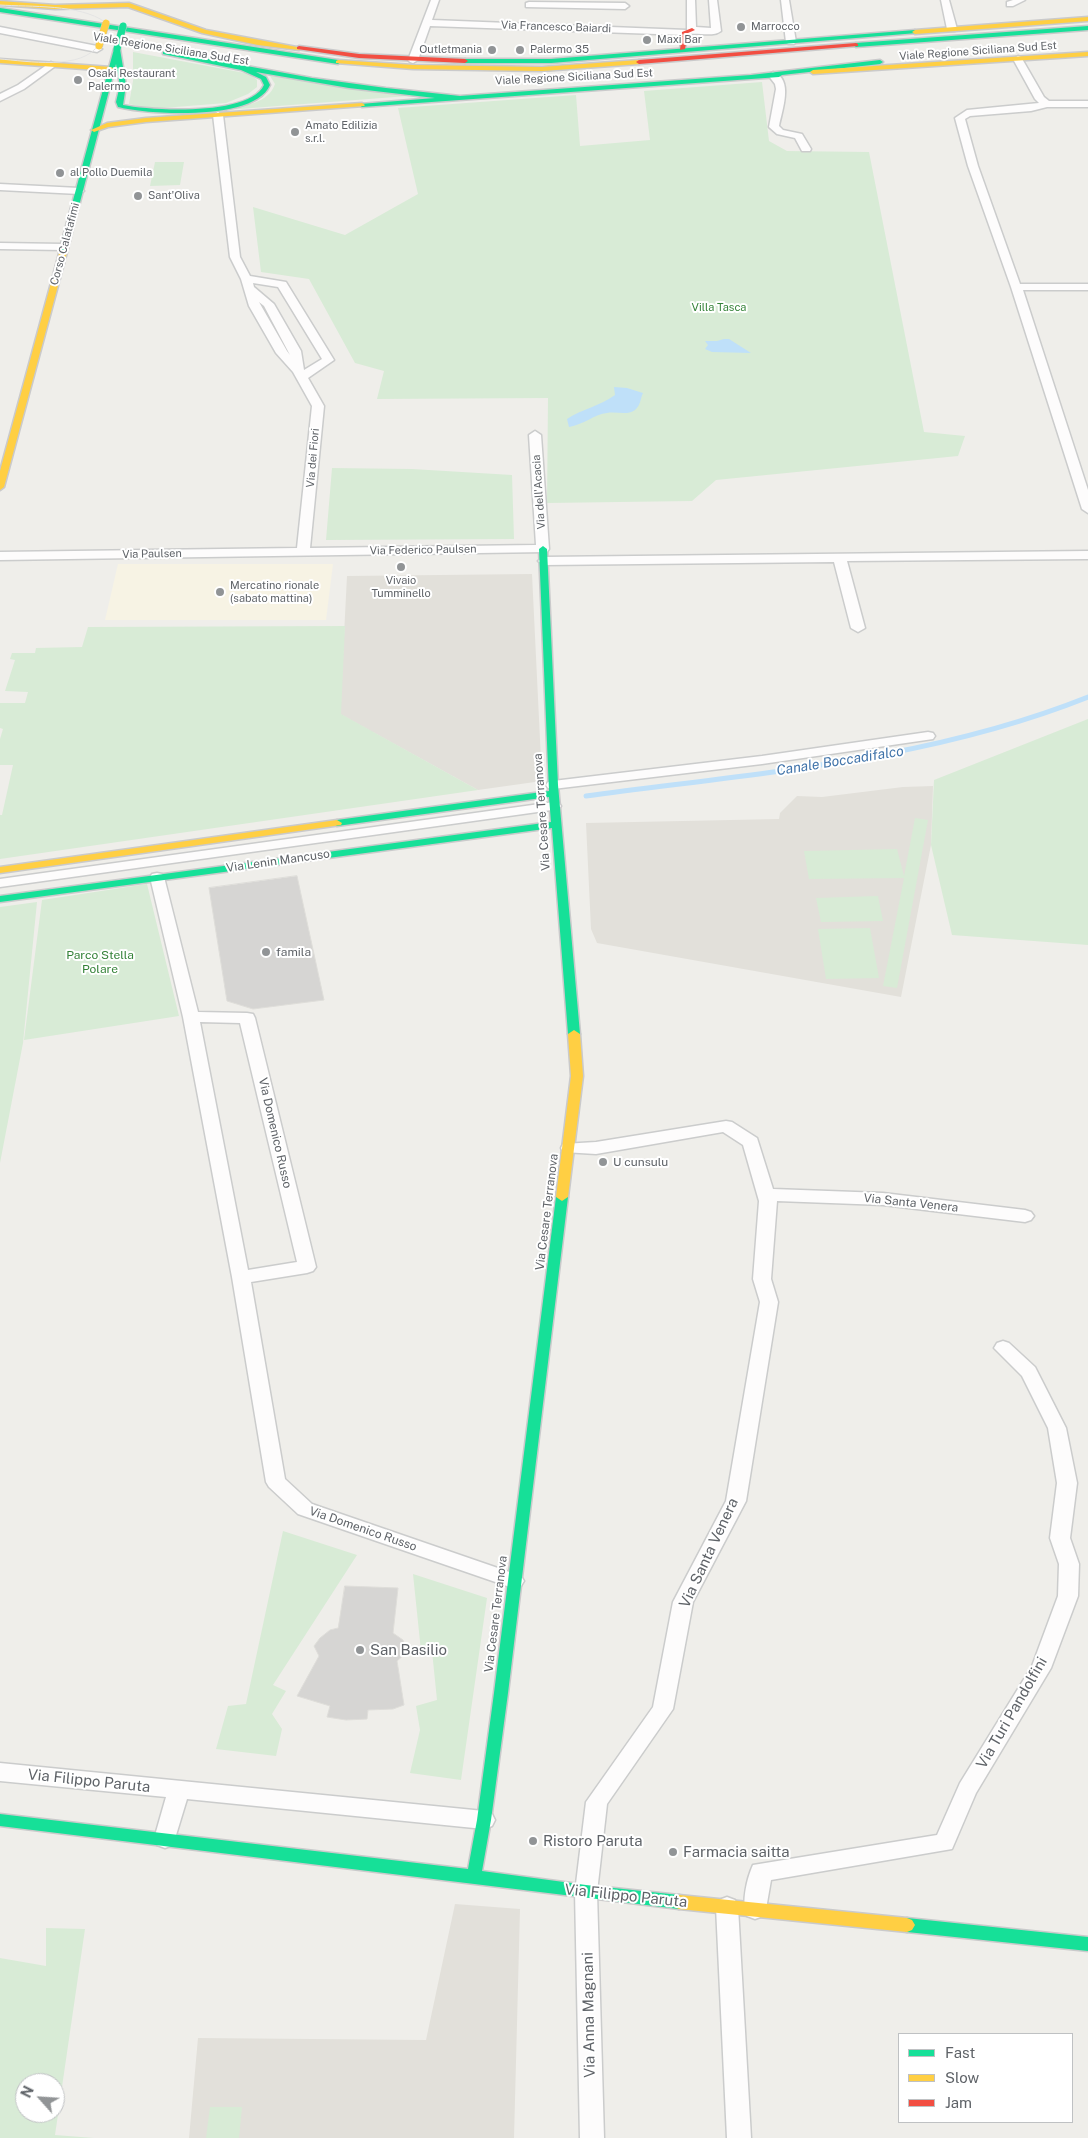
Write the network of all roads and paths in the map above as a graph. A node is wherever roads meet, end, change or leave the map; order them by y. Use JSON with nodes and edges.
{"nodes":[{"id":1,"x":435,"y":0,"type":"edge"},
{"id":2,"x":691,"y":0,"type":"edge"},
{"id":3,"x":713,"y":0,"type":"edge"},
{"id":4,"x":785,"y":0,"type":"edge"},
{"id":5,"x":945,"y":0,"type":"edge"},
{"id":6,"x":1021,"y":0,"type":"edge"},
{"id":7,"x":0,"y":3,"type":"edge"},
{"id":8,"x":129,"y":3,"type":"edge"},
{"id":9,"x":1010,"y":4,"type":"dead end"},
{"id":10,"x":18,"y":5,"type":"junction"},
{"id":11,"x":0,"y":10,"type":"edge"},
{"id":12,"x":529,"y":12,"type":"edge"},
{"id":13,"x":624,"y":14,"type":"edge"},
{"id":14,"x":1088,"y":19,"type":"edge"},
{"id":15,"x":0,"y":22,"type":"edge"},
{"id":16,"x":426,"y":22,"type":"junction"},
{"id":17,"x":125,"y":25,"type":"junction"},
{"id":18,"x":184,"y":26,"type":"junction"},
{"id":19,"x":1088,"y":28,"type":"edge"},
{"id":20,"x":952,"y":29,"type":"junction"},
{"id":21,"x":0,"y":30,"type":"edge"},
{"id":22,"x":689,"y":31,"type":"junction"},
{"id":23,"x":716,"y":31,"type":"junction"},
{"id":24,"x":791,"y":42,"type":"junction"},
{"id":25,"x":130,"y":44,"type":"dead end"},
{"id":26,"x":1088,"y":44,"type":"edge"},
{"id":27,"x":744,"y":45,"type":"junction"},
{"id":28,"x":98,"y":47,"type":"junction"},
{"id":29,"x":117,"y":49,"type":"junction"},
{"id":30,"x":682,"y":50,"type":"junction"},
{"id":31,"x":948,"y":53,"type":"junction"},
{"id":32,"x":1088,"y":54,"type":"edge"},
{"id":33,"x":614,"y":55,"type":"junction"},
{"id":34,"x":1018,"y":59,"type":"junction"},
{"id":35,"x":413,"y":60,"type":"junction"},
{"id":36,"x":0,"y":61,"type":"edge"},
{"id":37,"x":35,"y":64,"type":"junction"},
{"id":38,"x":51,"y":65,"type":"junction"},
{"id":39,"x":238,"y":68,"type":"junction"},
{"id":40,"x":111,"y":69,"type":"junction"},
{"id":41,"x":542,"y":69,"type":"junction"},
{"id":42,"x":773,"y":75,"type":"junction"},
{"id":43,"x":362,"y":76,"type":"dead end"},
{"id":44,"x":754,"y":76,"type":"junction"},
{"id":45,"x":381,"y":77,"type":"dead end"},
{"id":46,"x":426,"y":79,"type":"dead end"},
{"id":47,"x":512,"y":80,"type":"dead end"},
{"id":48,"x":0,"y":98,"type":"edge"},
{"id":49,"x":460,"y":98,"type":"junction"},
{"id":50,"x":1047,"y":104,"type":"junction"},
{"id":51,"x":1088,"y":104,"type":"edge"},
{"id":52,"x":101,"y":105,"type":"junction"},
{"id":53,"x":218,"y":115,"type":"junction"},
{"id":54,"x":146,"y":120,"type":"junction"},
{"id":55,"x":94,"y":130,"type":"junction"},
{"id":56,"x":806,"y":149,"type":"dead end"},
{"id":57,"x":0,"y":186,"type":"edge"},
{"id":58,"x":79,"y":191,"type":"junction"},
{"id":59,"x":0,"y":246,"type":"edge"},
{"id":60,"x":64,"y":247,"type":"junction"},
{"id":61,"x":248,"y":283,"type":"junction"},
{"id":62,"x":1016,"y":287,"type":"junction"},
{"id":63,"x":1088,"y":287,"type":"edge"},
{"id":64,"x":300,"y":373,"type":"junction"},
{"id":65,"x":534,"y":435,"type":"dead end"},
{"id":66,"x":0,"y":487,"type":"edge"},
{"id":67,"x":1088,"y":509,"type":"edge"},
{"id":68,"x":303,"y":551,"type":"junction"},
{"id":69,"x":544,"y":555,"type":"junction"},
{"id":70,"x":1088,"y":555,"type":"edge"},
{"id":71,"x":0,"y":556,"type":"edge"},
{"id":72,"x":839,"y":557,"type":"junction"},
{"id":73,"x":858,"y":628,"type":"dead end"},
{"id":74,"x":928,"y":736,"type":"dead end"},
{"id":75,"x":554,"y":795,"type":"junction"},
{"id":76,"x":556,"y":824,"type":"junction"},
{"id":77,"x":0,"y":870,"type":"edge"},
{"id":78,"x":157,"y":877,"type":"junction"},
{"id":79,"x":0,"y":883,"type":"edge"},
{"id":80,"x":0,"y":899,"type":"edge"},
{"id":81,"x":191,"y":1017,"type":"junction"},
{"id":82,"x":569,"y":1148,"type":"junction"},
{"id":83,"x":766,"y":1195,"type":"junction"},
{"id":84,"x":1024,"y":1216,"type":"dead end"},
{"id":85,"x":240,"y":1277,"type":"junction"},
{"id":86,"x":1003,"y":1348,"type":"dead end"},
{"id":87,"x":514,"y":1581,"type":"junction"},
{"id":88,"x":0,"y":1772,"type":"edge"},
{"id":89,"x":179,"y":1790,"type":"junction"},
{"id":90,"x":0,"y":1820,"type":"edge"},
{"id":91,"x":484,"y":1820,"type":"junction"},
{"id":92,"x":166,"y":1839,"type":"junction"},
{"id":93,"x":474,"y":1876,"type":"junction"},
{"id":94,"x":586,"y":1892,"type":"junction"},
{"id":95,"x":727,"y":1907,"type":"junction"},
{"id":96,"x":755,"y":1910,"type":"junction"},
{"id":97,"x":1088,"y":1944,"type":"edge"},
{"id":98,"x":592,"y":2138,"type":"edge"},
{"id":99,"x":739,"y":2138,"type":"edge"}],
"edges":[{"from":1,"to":16,"type":"street"},
{"from":2,"to":22,"type":"street"},
{"from":3,"to":23,"type":"street"},
{"from":4,"to":24,"type":"street"},
{"from":5,"to":20,"type":"street"},
{"from":6,"to":9,"type":"street"},
{"from":7,"to":10,"type":"street"},
{"from":8,"to":10,"type":"street"},
{"from":8,"to":17,"type":"street","name":"Corso Calatafimi"},
{"from":8,"to":18,"type":"street","name":"Viale Regione Siciliana Sud Est"},
{"from":10,"to":28,"type":"street","bridge":true},
{"from":11,"to":17,"type":"street"},
{"from":12,"to":13,"type":"street","name":"Via Francesco Baiardi"},
{"from":12,"to":13,"type":"street"},
{"from":12,"to":16,"type":"street","name":"Via Francesco Baiardi"},
{"from":13,"to":22,"type":"street","name":"Via Francesco Baiardi"},
{"from":14,"to":20,"type":"street","name":"Viale Regione Siciliana Sud Est"},
{"from":15,"to":25,"type":"street","name":"Viale Regione Siciliana Sud Est"},
{"from":16,"to":35,"type":"street"},
{"from":17,"to":18,"type":"street","name":"Viale Regione Siciliana Sud Est"},
{"from":17,"to":29,"type":"street","name":"Corso Calatafimi","bridge":true},
{"from":17,"to":41,"type":"street","name":"Viale Regione Siciliana Sud Est"},
{"from":18,"to":35,"type":"street","name":"Viale Regione Siciliana Sud Est"},
{"from":19,"to":41,"type":"street","name":"Viale Regione Siciliana Sud Est"},
{"from":20,"to":24,"type":"street","name":"Viale Regione Siciliana Sud Est"},
{"from":21,"to":28,"type":"street"},
{"from":22,"to":23,"type":"street","name":"Via Francesco Baiardi"},
{"from":22,"to":30,"type":"street"},
{"from":23,"to":27,"type":"street"},
{"from":24,"to":27,"type":"street","name":"Viale Regione Siciliana Sud Est"},
{"from":26,"to":31,"type":"street","name":"Viale Regione Siciliana Sud Est"},
{"from":27,"to":30,"type":"street","name":"Viale Regione Siciliana Sud Est"},
{"from":28,"to":37,"type":"street"},
{"from":29,"to":39,"type":"street"},
{"from":29,"to":40,"type":"street","name":"Corso Calatafimi"},
{"from":30,"to":33,"type":"street","name":"Viale Regione Siciliana Sud Est"},
{"from":31,"to":44,"type":"street"},
{"from":31,"to":47,"type":"street","name":"Viale Regione Siciliana Sud Est"},
{"from":32,"to":34,"type":"street","name":"Viale Regione Siciliana Sud Est"},
{"from":33,"to":35,"type":"street","name":"Viale Regione Siciliana Sud Est"},
{"from":33,"to":41,"type":"street"},
{"from":34,"to":42,"type":"street","name":"Viale Regione Siciliana Sud Est"},
{"from":34,"to":50,"type":"street"},
{"from":36,"to":37,"type":"street"},
{"from":37,"to":38,"type":"street"},
{"from":38,"to":40,"type":"street"},
{"from":38,"to":48,"type":"street"},
{"from":39,"to":43,"type":"street","name":"Viale Regione Siciliana Sud Est"},
{"from":39,"to":49,"type":"street"},
{"from":40,"to":52,"type":"street","name":"Corso Calatafimi"},
{"from":42,"to":44,"type":"street","name":"Viale Regione Siciliana Sud Est"},
{"from":42,"to":56,"type":"street"},
{"from":44,"to":49,"type":"street","name":"Viale Regione Siciliana Sud Est"},
{"from":45,"to":46,"type":"street"},
{"from":49,"to":53,"type":"street","name":"Viale Regione Siciliana Sud Est"},
{"from":50,"to":51,"type":"street"},
{"from":50,"to":62,"type":"street"},
{"from":52,"to":54,"type":"street","name":"Viale Regione Siciliana Sud Est"},
{"from":52,"to":55,"type":"street","name":"Corso Calatafimi"},
{"from":53,"to":54,"type":"street","name":"Viale Regione Siciliana Sud Est"},
{"from":53,"to":61,"type":"street","name":"Via dei Fiori"},
{"from":54,"to":55,"type":"street","name":"Viale Regione Siciliana Sud Est"},
{"from":55,"to":58,"type":"street","name":"Corso Calatafimi"},
{"from":57,"to":58,"type":"street"},
{"from":58,"to":60,"type":"street","name":"Corso Calatafimi"},
{"from":59,"to":60,"type":"street"},
{"from":60,"to":66,"type":"street","name":"Corso Calatafimi"},
{"from":61,"to":64,"type":"street","name":"Via dei Fiori"},
{"from":61,"to":64,"type":"street"},
{"from":62,"to":63,"type":"street"},
{"from":62,"to":67,"type":"street"},
{"from":64,"to":68,"type":"street","name":"Via dei Fiori"},
{"from":65,"to":69,"type":"street","name":"Via dell'Acacia"},
{"from":68,"to":69,"type":"street","name":"Via Federico Paulsen"},
{"from":68,"to":71,"type":"street","name":"Via Paulsen"},
{"from":69,"to":72,"type":"street","name":"Via Federico Paulsen"},
{"from":69,"to":75,"type":"street","name":"Via Cesare Terranova"},
{"from":70,"to":72,"type":"street","name":"Via Federico Paulsen"},
{"from":72,"to":73,"type":"street"},
{"from":74,"to":75,"type":"street","name":"Via Lenin Mancuso"},
{"from":75,"to":76,"type":"street","name":"Via Cesare Terranova"},
{"from":75,"to":77,"type":"street"},
{"from":75,"to":79,"type":"street","name":"Via Lenin Mancuso"},
{"from":76,"to":78,"type":"street","name":"Via Lenin Mancuso"},
{"from":76,"to":82,"type":"street","name":"Via Cesare Terranova"},
{"from":78,"to":80,"type":"street","name":"Via Lenin Mancuso"},
{"from":78,"to":81,"type":"street","name":"Via Domenico Russo"},
{"from":81,"to":85,"type":"street","name":"Via Domenico Russo"},
{"from":81,"to":85,"type":"street","name":"Via Domenico Russo"},
{"from":82,"to":83,"type":"street","name":"Via Santa Venera"},
{"from":82,"to":87,"type":"street","name":"Via Cesare Terranova"},
{"from":83,"to":84,"type":"street","name":"Via Santa Venera"},
{"from":83,"to":94,"type":"street","name":"Via Santa Venera"},
{"from":85,"to":87,"type":"street","name":"Via Domenico Russo"},
{"from":86,"to":96,"type":"street","name":"Via Turi Pandolfini"},
{"from":87,"to":91,"type":"street","name":"Via Cesare Terranova"},
{"from":88,"to":89,"type":"street","name":"Via Filippo Paruta"},
{"from":89,"to":91,"type":"street","name":"Via Filippo Paruta"},
{"from":89,"to":92,"type":"street"},
{"from":90,"to":92,"type":"street","name":"Via Filippo Paruta"},
{"from":91,"to":93,"type":"street","name":"Via Cesare Terranova"},
{"from":92,"to":93,"type":"street","name":"Via Filippo Paruta"},
{"from":93,"to":94,"type":"street","name":"Via Filippo Paruta"},
{"from":94,"to":95,"type":"street","name":"Via Filippo Paruta"},
{"from":94,"to":98,"type":"street","name":"Via Anna Magnani"},
{"from":95,"to":96,"type":"street","name":"Via Filippo Paruta"},
{"from":95,"to":99,"type":"street"},
{"from":96,"to":97,"type":"street","name":"Via Filippo Paruta"}]}
